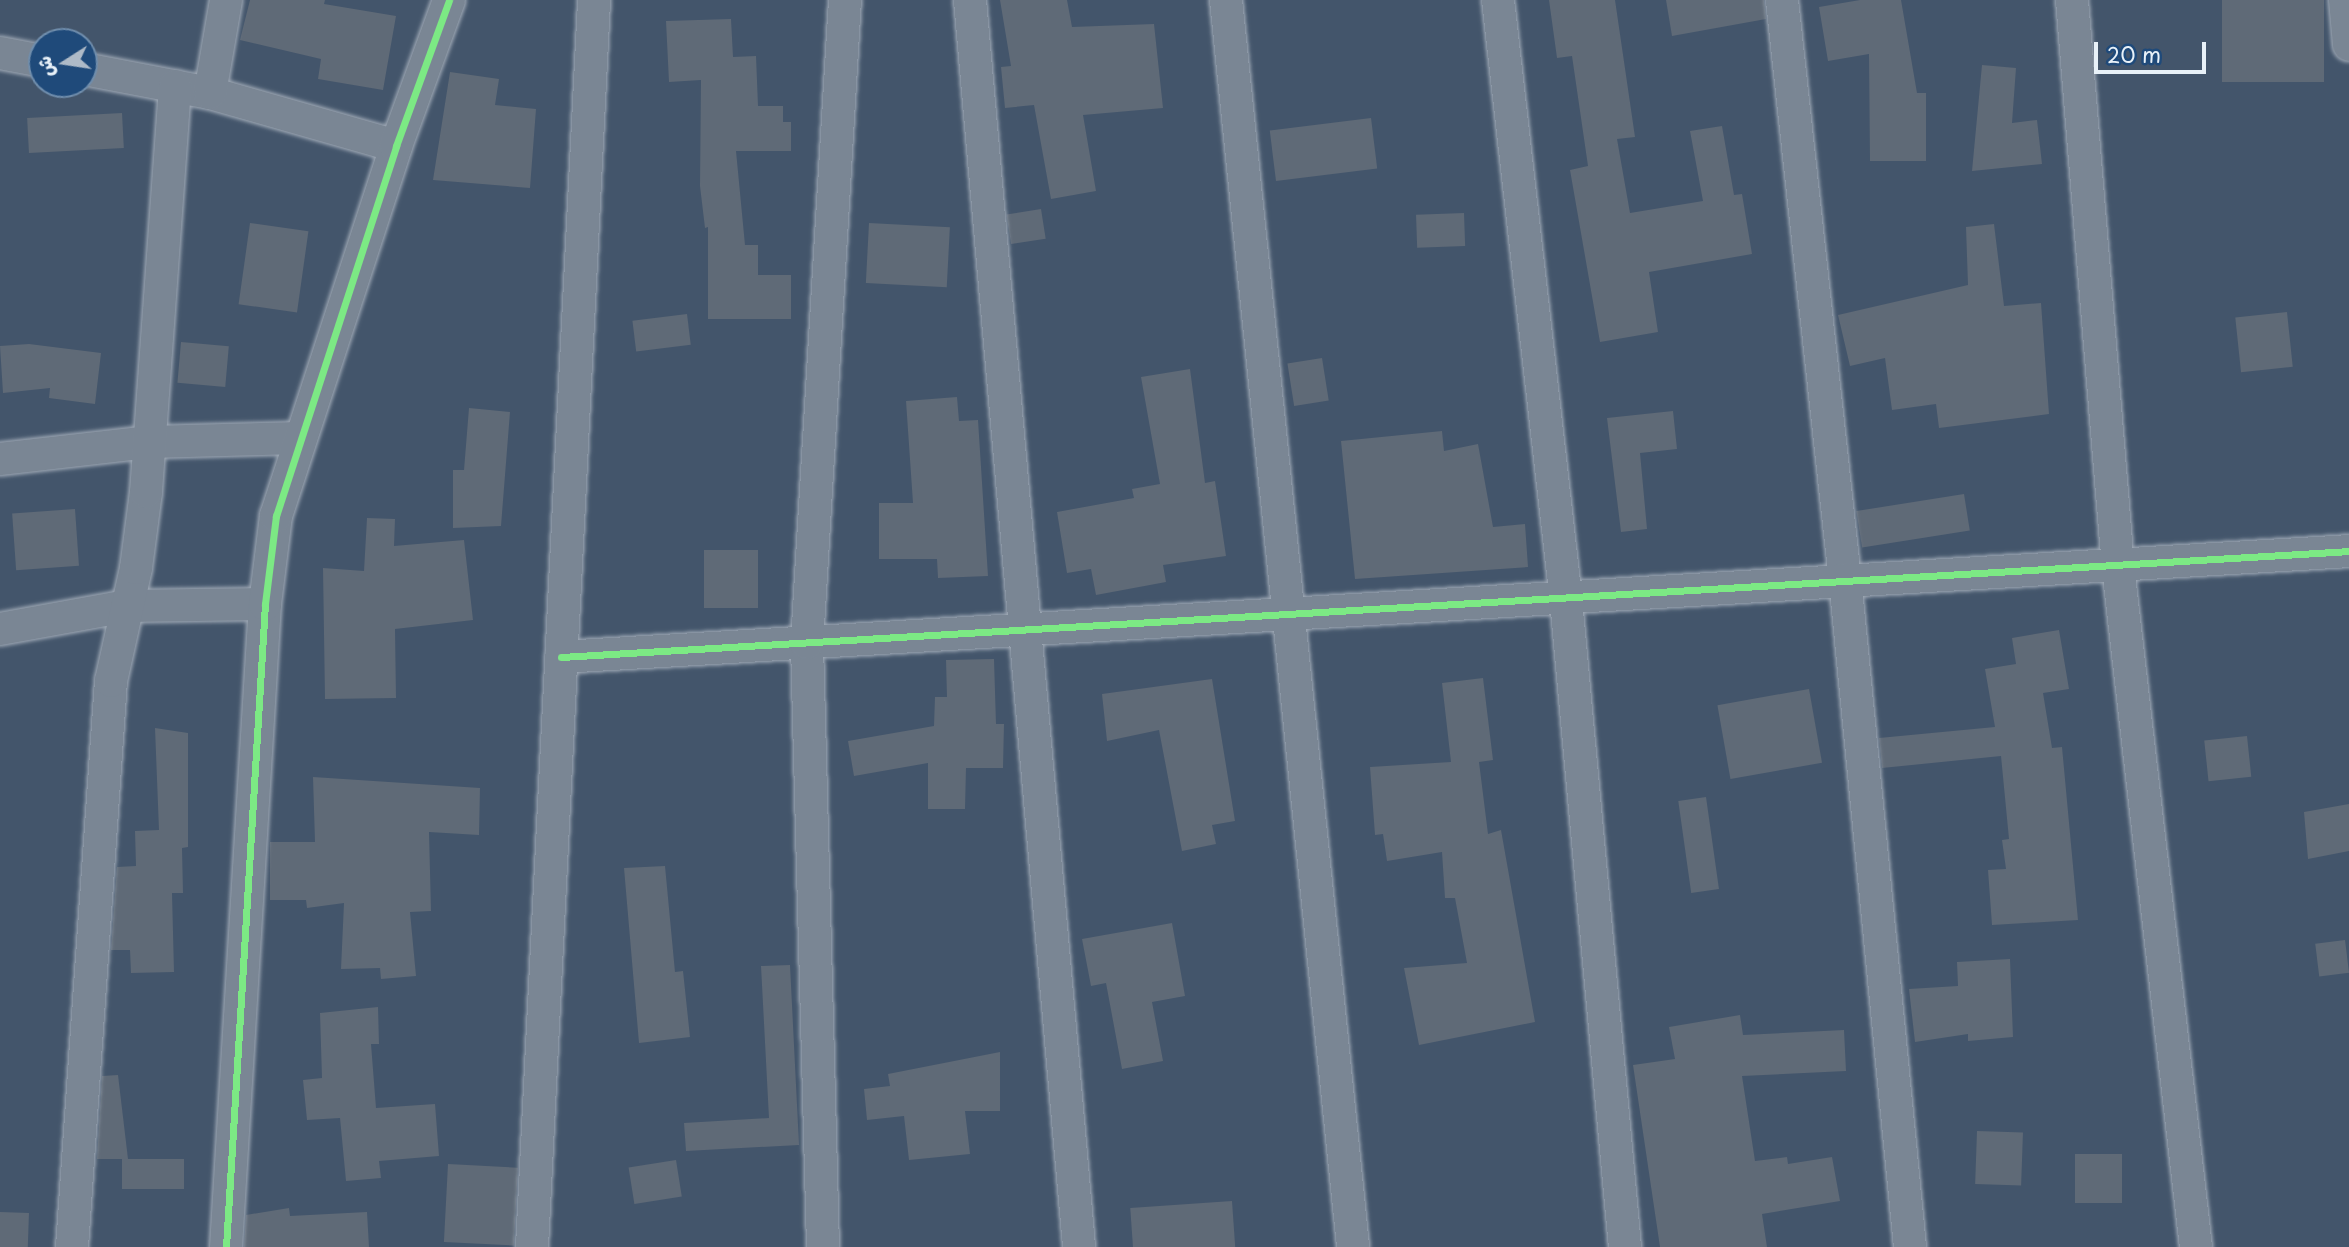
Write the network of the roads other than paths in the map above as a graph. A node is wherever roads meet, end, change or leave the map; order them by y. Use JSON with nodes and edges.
{"nodes":[{"id":1,"x":226,"y":0,"type":"edge"},
{"id":2,"x":449,"y":0,"type":"edge"},
{"id":3,"x":594,"y":0,"type":"edge"},
{"id":4,"x":845,"y":0,"type":"edge"},
{"id":5,"x":970,"y":0,"type":"edge"},
{"id":6,"x":1226,"y":0,"type":"edge"},
{"id":7,"x":1498,"y":0,"type":"edge"},
{"id":8,"x":1782,"y":0,"type":"edge"},
{"id":9,"x":2072,"y":0,"type":"edge"},
{"id":10,"x":2345,"y":0,"type":"edge"},
{"id":11,"x":2349,"y":45,"type":"edge"},
{"id":12,"x":0,"y":53,"type":"edge"},
{"id":13,"x":28,"y":58,"type":"edge"},
{"id":14,"x":98,"y":72,"type":"edge"},
{"id":15,"x":175,"y":86,"type":"junction"},
{"id":16,"x":210,"y":93,"type":"junction"},
{"id":17,"x":396,"y":146,"type":"junction"},
{"id":18,"x":299,"y":438,"type":"junction"},
{"id":19,"x":150,"y":442,"type":"junction"},
{"id":20,"x":0,"y":459,"type":"edge"},
{"id":21,"x":2349,"y":551,"type":"edge"},
{"id":22,"x":2118,"y":567,"type":"junction"},
{"id":23,"x":1845,"y":579,"type":"junction"},
{"id":24,"x":1566,"y":600,"type":"junction"},
{"id":25,"x":265,"y":604,"type":"junction"},
{"id":26,"x":127,"y":606,"type":"junction"},
{"id":27,"x":1289,"y":613,"type":"junction"},
{"id":28,"x":1023,"y":627,"type":"junction"},
{"id":29,"x":0,"y":629,"type":"edge"},
{"id":30,"x":807,"y":643,"type":"junction"},
{"id":31,"x":561,"y":657,"type":"junction"},
{"id":32,"x":72,"y":1247,"type":"edge"},
{"id":33,"x":226,"y":1247,"type":"edge"},
{"id":34,"x":532,"y":1247,"type":"edge"},
{"id":35,"x":822,"y":1247,"type":"edge"},
{"id":36,"x":1079,"y":1247,"type":"edge"},
{"id":37,"x":1353,"y":1247,"type":"edge"},
{"id":38,"x":1625,"y":1247,"type":"edge"},
{"id":39,"x":1910,"y":1247,"type":"edge"},
{"id":40,"x":2196,"y":1247,"type":"edge"}],
"edges":[{"from":1,"to":16,"type":"street"},
{"from":2,"to":17,"type":"street"},
{"from":3,"to":31,"type":"street"},
{"from":4,"to":30,"type":"street"},
{"from":5,"to":28,"type":"street"},
{"from":6,"to":27,"type":"street"},
{"from":7,"to":24,"type":"street"},
{"from":8,"to":23,"type":"street"},
{"from":9,"to":22,"type":"street"},
{"from":10,"to":11,"type":"street"},
{"from":12,"to":13,"type":"street"},
{"from":14,"to":15,"type":"street"},
{"from":15,"to":16,"type":"street"},
{"from":15,"to":19,"type":"street"},
{"from":16,"to":17,"type":"street"},
{"from":17,"to":18,"type":"street"},
{"from":18,"to":19,"type":"street"},
{"from":18,"to":25,"type":"street"},
{"from":19,"to":20,"type":"street"},
{"from":19,"to":26,"type":"street"},
{"from":21,"to":22,"type":"street"},
{"from":22,"to":23,"type":"street"},
{"from":22,"to":40,"type":"street"},
{"from":23,"to":24,"type":"street"},
{"from":23,"to":39,"type":"street"},
{"from":24,"to":27,"type":"street"},
{"from":24,"to":38,"type":"street"},
{"from":25,"to":26,"type":"street"},
{"from":25,"to":33,"type":"street"},
{"from":26,"to":29,"type":"street"},
{"from":26,"to":32,"type":"street"},
{"from":27,"to":28,"type":"street"},
{"from":27,"to":37,"type":"street"},
{"from":28,"to":30,"type":"street"},
{"from":28,"to":36,"type":"street"},
{"from":30,"to":31,"type":"street"},
{"from":30,"to":35,"type":"street"},
{"from":31,"to":34,"type":"street"}]}
